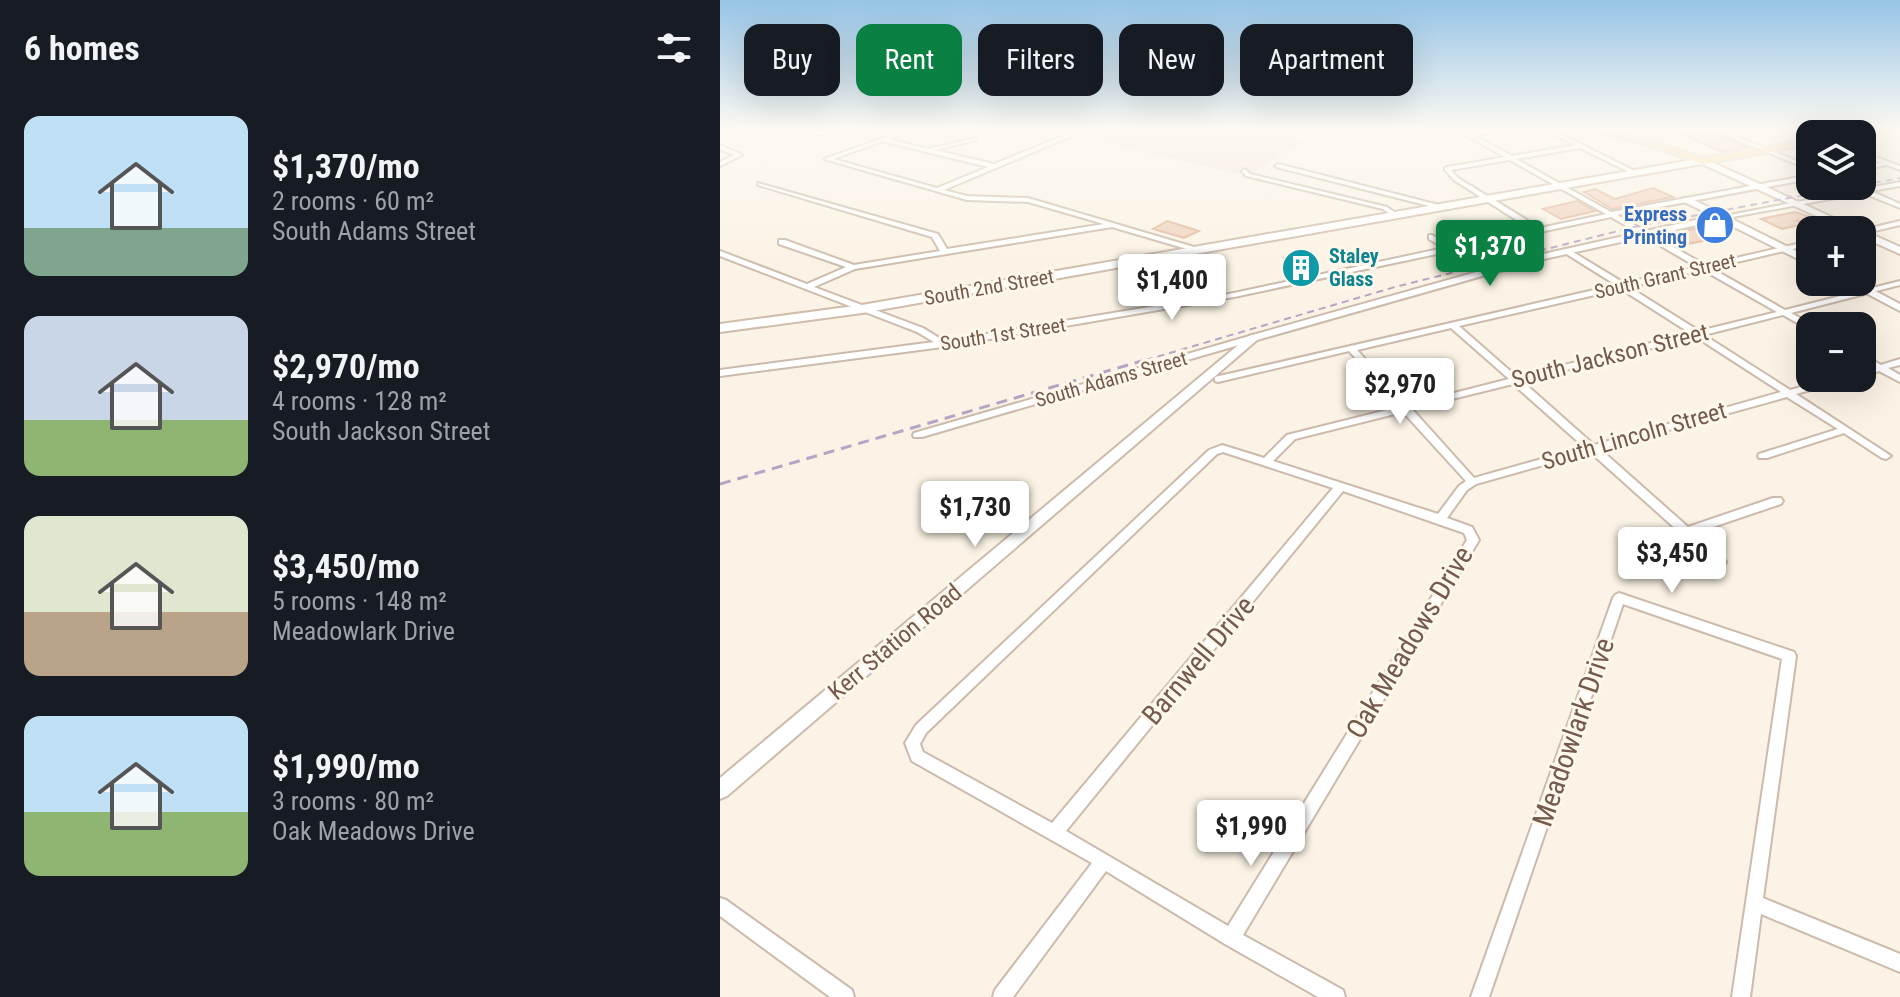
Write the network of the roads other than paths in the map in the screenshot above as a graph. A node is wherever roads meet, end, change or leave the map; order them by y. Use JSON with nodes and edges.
{"nodes":[{"id":1,"x":886,"y":176,"type":"edge"},
{"id":2,"x":971,"y":176,"type":"edge"},
{"id":3,"x":1250,"y":176,"type":"edge"},
{"id":4,"x":1316,"y":176,"type":"edge"},
{"id":5,"x":1453,"y":176,"type":"edge"},
{"id":6,"x":1544,"y":176,"type":"edge"},
{"id":7,"x":1621,"y":176,"type":"edge"},
{"id":8,"x":1734,"y":176,"type":"edge"},
{"id":9,"x":1796,"y":179,"type":"edge"},
{"id":10,"x":760,"y":184,"type":"dead end"},
{"id":11,"x":1900,"y":184,"type":"edge"},
{"id":12,"x":1563,"y":186,"type":"junction"},
{"id":13,"x":1757,"y":186,"type":"junction"},
{"id":14,"x":1876,"y":189,"type":"edge"},
{"id":15,"x":937,"y":190,"type":"junction"},
{"id":16,"x":1876,"y":196,"type":"edge"},
{"id":17,"x":1488,"y":199,"type":"junction"},
{"id":18,"x":1687,"y":200,"type":"junction"},
{"id":19,"x":1811,"y":200,"type":"edge"},
{"id":20,"x":1794,"y":203,"type":"junction"},
{"id":21,"x":1900,"y":206,"type":"edge"},
{"id":22,"x":1441,"y":207,"type":"junction"},
{"id":23,"x":1395,"y":215,"type":"junction"},
{"id":24,"x":1612,"y":215,"type":"junction"},
{"id":25,"x":1823,"y":216,"type":"edge"},
{"id":26,"x":1722,"y":217,"type":"junction"},
{"id":27,"x":1900,"y":223,"type":"edge"},
{"id":28,"x":1114,"y":225,"type":"junction"},
{"id":29,"x":1876,"y":229,"type":"edge"},
{"id":30,"x":1539,"y":231,"type":"junction"},
{"id":31,"x":1644,"y":233,"type":"junction"},
{"id":32,"x":1432,"y":237,"type":"dead end"},
{"id":33,"x":1876,"y":240,"type":"edge"},
{"id":34,"x":782,"y":242,"type":"dead end"},
{"id":35,"x":1796,"y":246,"type":"edge"},
{"id":36,"x":1784,"y":249,"type":"junction"},
{"id":37,"x":1200,"y":250,"type":"junction"},
{"id":38,"x":1451,"y":250,"type":"junction"},
{"id":39,"x":1568,"y":251,"type":"junction"},
{"id":40,"x":1900,"y":251,"type":"edge"},
{"id":41,"x":945,"y":252,"type":"junction"},
{"id":42,"x":720,"y":253,"type":"edge"},
{"id":43,"x":1796,"y":255,"type":"edge"},
{"id":44,"x":1704,"y":266,"type":"junction"},
{"id":45,"x":853,"y":267,"type":"junction"},
{"id":46,"x":1900,"y":283,"type":"edge"},
{"id":47,"x":1620,"y":286,"type":"junction"},
{"id":48,"x":807,"y":287,"type":"junction"},
{"id":49,"x":1876,"y":289,"type":"edge"},
{"id":50,"x":1876,"y":295,"type":"edge"},
{"id":51,"x":1849,"y":296,"type":"edge"},
{"id":52,"x":1900,"y":308,"type":"edge"},
{"id":53,"x":862,"y":309,"type":"junction"},
{"id":54,"x":1785,"y":312,"type":"junction"},
{"id":55,"x":1796,"y":319,"type":"edge"},
{"id":56,"x":1453,"y":325,"type":"junction"},
{"id":57,"x":720,"y":328,"type":"edge"},
{"id":58,"x":1695,"y":335,"type":"junction"},
{"id":59,"x":1253,"y":338,"type":"junction"},
{"id":60,"x":943,"y":344,"type":"junction"},
{"id":61,"x":1351,"y":348,"type":"junction"},
{"id":62,"x":1900,"y":362,"type":"edge"},
{"id":63,"x":1876,"y":366,"type":"edge"},
{"id":64,"x":1880,"y":368,"type":"junction"},
{"id":65,"x":1876,"y":369,"type":"edge"},
{"id":66,"x":720,"y":373,"type":"edge"},
{"id":67,"x":1218,"y":379,"type":"dead end"},
{"id":68,"x":1900,"y":379,"type":"edge"},
{"id":69,"x":1516,"y":381,"type":"junction"},
{"id":70,"x":1796,"y":391,"type":"edge"},
{"id":71,"x":1787,"y":394,"type":"junction"},
{"id":72,"x":1406,"y":408,"type":"junction"},
{"id":73,"x":1845,"y":430,"type":"junction"},
{"id":74,"x":918,"y":435,"type":"dead end"},
{"id":75,"x":1591,"y":448,"type":"junction"},
{"id":76,"x":1763,"y":456,"type":"dead end"},
{"id":77,"x":1886,"y":456,"type":"dead end"},
{"id":78,"x":1268,"y":460,"type":"junction"},
{"id":79,"x":1472,"y":482,"type":"junction"},
{"id":80,"x":1341,"y":486,"type":"junction"},
{"id":81,"x":1777,"y":501,"type":"dead end"},
{"id":82,"x":1440,"y":519,"type":"junction"},
{"id":83,"x":1687,"y":532,"type":"junction"},
{"id":84,"x":1720,"y":562,"type":"dead end"},
{"id":85,"x":720,"y":790,"type":"edge"},
{"id":86,"x":1054,"y":833,"type":"junction"},
{"id":87,"x":1104,"y":861,"type":"junction"},
{"id":88,"x":1755,"y":903,"type":"junction"},
{"id":89,"x":720,"y":906,"type":"edge"},
{"id":90,"x":1231,"y":938,"type":"junction"},
{"id":91,"x":1900,"y":963,"type":"edge"},
{"id":92,"x":845,"y":997,"type":"edge"},
{"id":93,"x":1002,"y":997,"type":"edge"},
{"id":94,"x":1336,"y":997,"type":"edge"},
{"id":95,"x":1480,"y":997,"type":"edge"},
{"id":96,"x":1741,"y":997,"type":"edge"}],
"edges":[{"from":1,"to":15,"type":"street"},
{"from":2,"to":15,"type":"street"},
{"from":3,"to":23,"type":"street"},
{"from":4,"to":22,"type":"street"},
{"from":5,"to":17,"type":"street"},
{"from":6,"to":12,"type":"street"},
{"from":7,"to":12,"type":"main road","name":"South 2nd Street"},
{"from":8,"to":13,"type":"main road"},
{"from":9,"to":13,"type":"street","name":"South 1st Street"},
{"from":10,"to":41,"type":"street"},
{"from":11,"to":14,"type":"street"},
{"from":12,"to":17,"type":"main road","name":"South 2nd Street"},
{"from":12,"to":24,"type":"street"},
{"from":13,"to":18,"type":"street","name":"South 1st Street"},
{"from":13,"to":20,"type":"main road"},
{"from":15,"to":28,"type":"street"},
{"from":16,"to":21,"type":"street"},
{"from":17,"to":22,"type":"main road","name":"South 2nd Street"},
{"from":17,"to":30,"type":"street"},
{"from":18,"to":24,"type":"street","name":"South 1st Street"},
{"from":18,"to":26,"type":"street"},
{"from":19,"to":20,"type":"street"},
{"from":20,"to":25,"type":"main road"},
{"from":20,"to":26,"type":"street"},
{"from":22,"to":23,"type":"main road","name":"South 2nd Street"},
{"from":23,"to":37,"type":"main road","name":"South 2nd Street"},
{"from":24,"to":30,"type":"street","name":"South 1st Street"},
{"from":24,"to":31,"type":"street"},
{"from":26,"to":31,"type":"street","name":"South Adams Street"},
{"from":26,"to":36,"type":"street"},
{"from":27,"to":29,"type":"street"},
{"from":28,"to":37,"type":"street"},
{"from":28,"to":41,"type":"street"},
{"from":30,"to":38,"type":"street","name":"South 1st Street"},
{"from":31,"to":39,"type":"street","name":"South Adams Street"},
{"from":31,"to":44,"type":"street"},
{"from":32,"to":38,"type":"street"},
{"from":33,"to":40,"type":"main road"},
{"from":34,"to":45,"type":"street"},
{"from":35,"to":36,"type":"street","name":"South Grant Street"},
{"from":36,"to":43,"type":"street"},
{"from":36,"to":44,"type":"street","name":"South Grant Street"},
{"from":37,"to":53,"type":"main road","name":"South 2nd Street"},
{"from":38,"to":60,"type":"street","name":"South 1st Street"},
{"from":39,"to":47,"type":"street"},
{"from":39,"to":59,"type":"street","name":"South Adams Street"},
{"from":41,"to":45,"type":"street"},
{"from":42,"to":48,"type":"street"},
{"from":44,"to":47,"type":"street","name":"South Grant Street"},
{"from":44,"to":54,"type":"street"},
{"from":45,"to":48,"type":"street"},
{"from":46,"to":49,"type":"street","name":"South Jackson Street"},
{"from":47,"to":56,"type":"street","name":"South Grant Street"},
{"from":47,"to":58,"type":"street"},
{"from":48,"to":53,"type":"street"},
{"from":50,"to":52,"type":"street"},
{"from":51,"to":54,"type":"street","name":"South Jackson Street"},
{"from":53,"to":57,"type":"main road","name":"South 2nd Street"},
{"from":53,"to":60,"type":"street"},
{"from":54,"to":55,"type":"street"},
{"from":54,"to":58,"type":"street","name":"South Jackson Street"},
{"from":56,"to":61,"type":"street","name":"South Grant Street"},
{"from":56,"to":69,"type":"street"},
{"from":58,"to":69,"type":"street","name":"South Jackson Street"},
{"from":58,"to":71,"type":"street"},
{"from":59,"to":74,"type":"street","name":"South Adams Street"},
{"from":59,"to":85,"type":"street","name":"Kerr Station Road"},
{"from":60,"to":66,"type":"street","name":"South 1st Street"},
{"from":61,"to":67,"type":"street","name":"South Grant Street"},
{"from":61,"to":72,"type":"street"},
{"from":62,"to":64,"type":"street"},
{"from":63,"to":64,"type":"street"},
{"from":64,"to":65,"type":"street"},
{"from":64,"to":68,"type":"street"},
{"from":69,"to":72,"type":"street","name":"South Jackson Street"},
{"from":69,"to":75,"type":"street"},
{"from":70,"to":71,"type":"street","name":"South Lincoln Street"},
{"from":71,"to":73,"type":"street"},
{"from":71,"to":75,"type":"street","name":"South Lincoln Street"},
{"from":72,"to":78,"type":"street","name":"South Jackson Street"},
{"from":72,"to":79,"type":"street"},
{"from":73,"to":76,"type":"street"},
{"from":73,"to":77,"type":"street"},
{"from":75,"to":79,"type":"street","name":"South Lincoln Street"},
{"from":75,"to":83,"type":"street"},
{"from":78,"to":80,"type":"street","name":"Oak Meadows Drive"},
{"from":78,"to":86,"type":"street","name":"Oak Meadows Drive"},
{"from":79,"to":82,"type":"street"},
{"from":80,"to":82,"type":"street","name":"Oak Meadows Drive"},
{"from":80,"to":86,"type":"street","name":"Barnwell Drive"},
{"from":81,"to":83,"type":"street"},
{"from":82,"to":90,"type":"street","name":"Oak Meadows Drive"},
{"from":83,"to":84,"type":"street"},
{"from":86,"to":87,"type":"street","name":"Oak Meadows Drive"},
{"from":87,"to":90,"type":"street","name":"Oak Meadows Drive"},
{"from":87,"to":93,"type":"street"},
{"from":88,"to":91,"type":"street"},
{"from":88,"to":95,"type":"street","name":"Meadowlark Drive"},
{"from":88,"to":96,"type":"street","name":"Meadowlark Drive"},
{"from":89,"to":92,"type":"street"},
{"from":90,"to":94,"type":"street"}]}
